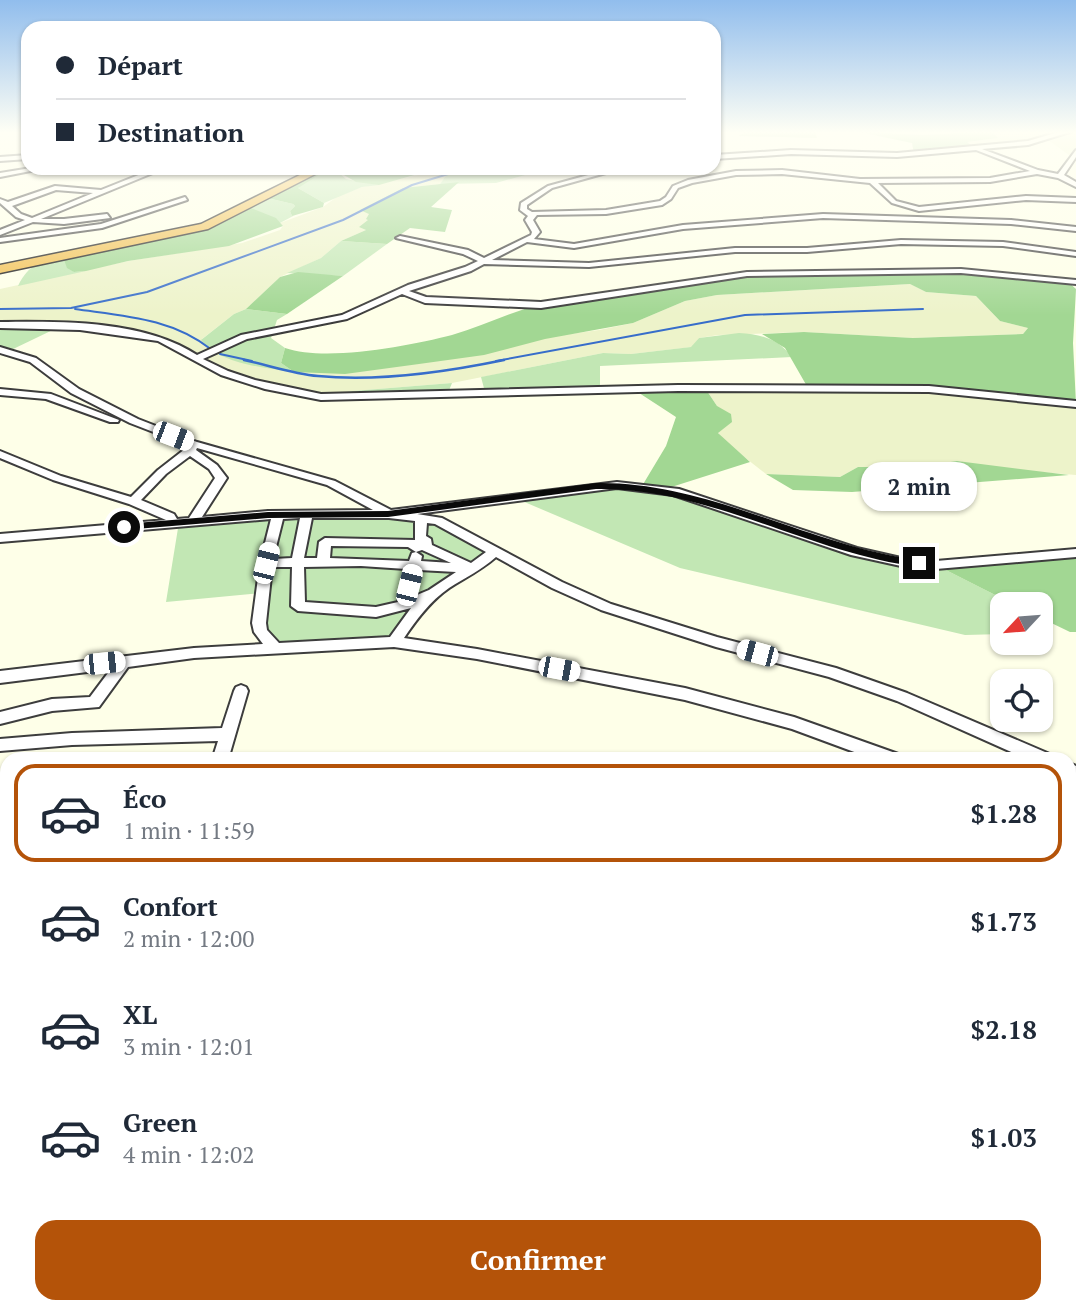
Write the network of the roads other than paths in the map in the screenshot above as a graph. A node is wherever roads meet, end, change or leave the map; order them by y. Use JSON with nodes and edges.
{"nodes":[{"id":1,"x":43,"y":192,"type":"edge"},
{"id":2,"x":100,"y":192,"type":"edge"},
{"id":3,"x":273,"y":192,"type":"edge"},
{"id":4,"x":539,"y":192,"type":"edge"},
{"id":5,"x":671,"y":192,"type":"edge"},
{"id":6,"x":884,"y":192,"type":"edge"},
{"id":7,"x":186,"y":199,"type":"dead end"},
{"id":8,"x":1076,"y":200,"type":"edge"},
{"id":9,"x":0,"y":201,"type":"edge"},
{"id":10,"x":8,"y":205,"type":"junction"},
{"id":11,"x":161,"y":208,"type":"junction"},
{"id":12,"x":531,"y":215,"type":"junction"},
{"id":13,"x":31,"y":219,"type":"junction"},
{"id":14,"x":1076,"y":229,"type":"edge"},
{"id":15,"x":0,"y":233,"type":"edge"},
{"id":16,"x":400,"y":238,"type":"dead end"},
{"id":17,"x":0,"y":240,"type":"edge"},
{"id":18,"x":526,"y":240,"type":"junction"},
{"id":19,"x":1076,"y":254,"type":"edge"},
{"id":20,"x":484,"y":261,"type":"junction"},
{"id":21,"x":0,"y":269,"type":"edge"},
{"id":22,"x":1076,"y":282,"type":"edge"},
{"id":23,"x":401,"y":291,"type":"junction"},
{"id":24,"x":0,"y":325,"type":"edge"},
{"id":25,"x":0,"y":350,"type":"edge"},
{"id":26,"x":0,"y":358,"type":"edge"},
{"id":27,"x":197,"y":358,"type":"junction"},
{"id":28,"x":33,"y":360,"type":"junction"},
{"id":29,"x":0,"y":391,"type":"edge"},
{"id":30,"x":1076,"y":404,"type":"edge"},
{"id":31,"x":192,"y":447,"type":"junction"},
{"id":32,"x":0,"y":454,"type":"edge"},
{"id":33,"x":133,"y":501,"type":"junction"},
{"id":34,"x":388,"y":514,"type":"junction"},
{"id":35,"x":278,"y":515,"type":"junction"},
{"id":36,"x":307,"y":515,"type":"junction"},
{"id":37,"x":328,"y":515,"type":"junction"},
{"id":38,"x":421,"y":519,"type":"junction"},
{"id":39,"x":194,"y":521,"type":"junction"},
{"id":40,"x":173,"y":523,"type":"junction"},
{"id":41,"x":0,"y":538,"type":"edge"},
{"id":42,"x":325,"y":542,"type":"junction"},
{"id":43,"x":421,"y":547,"type":"junction"},
{"id":44,"x":495,"y":551,"type":"junction"},
{"id":45,"x":1076,"y":553,"type":"edge"},
{"id":46,"x":323,"y":562,"type":"junction"},
{"id":47,"x":266,"y":563,"type":"junction"},
{"id":48,"x":298,"y":563,"type":"junction"},
{"id":49,"x":414,"y":565,"type":"junction"},
{"id":50,"x":473,"y":569,"type":"junction"},
{"id":51,"x":436,"y":592,"type":"junction"},
{"id":52,"x":404,"y":605,"type":"junction"},
{"id":53,"x":394,"y":642,"type":"junction"},
{"id":54,"x":274,"y":647,"type":"junction"},
{"id":55,"x":124,"y":661,"type":"junction"},
{"id":56,"x":0,"y":677,"type":"edge"},
{"id":57,"x":241,"y":691,"type":"dead end"},
{"id":58,"x":0,"y":718,"type":"edge"},
{"id":59,"x":228,"y":734,"type":"junction"},
{"id":60,"x":0,"y":745,"type":"edge"},
{"id":61,"x":222,"y":752,"type":"edge"},
{"id":62,"x":873,"y":752,"type":"edge"},
{"id":63,"x":1028,"y":752,"type":"edge"}],
"edges":[{"from":1,"to":10,"type":"street"},
{"from":2,"to":13,"type":"street"},
{"from":3,"to":21,"type":"highway"},
{"from":4,"to":12,"type":"street"},
{"from":5,"to":12,"type":"street"},
{"from":6,"to":8,"type":"street"},
{"from":7,"to":11,"type":"street"},
{"from":9,"to":10,"type":"street"},
{"from":10,"to":13,"type":"street"},
{"from":11,"to":13,"type":"street"},
{"from":11,"to":17,"type":"street"},
{"from":12,"to":18,"type":"street"},
{"from":13,"to":15,"type":"street"},
{"from":14,"to":18,"type":"street"},
{"from":16,"to":20,"type":"street"},
{"from":18,"to":20,"type":"street"},
{"from":19,"to":20,"type":"street"},
{"from":20,"to":23,"type":"street"},
{"from":22,"to":23,"type":"street"},
{"from":23,"to":27,"type":"street"},
{"from":24,"to":27,"type":"street"},
{"from":25,"to":28,"type":"street"},
{"from":26,"to":28,"type":"street"},
{"from":27,"to":30,"type":"street"},
{"from":28,"to":31,"type":"street"},
{"from":29,"to":31,"type":"street"},
{"from":31,"to":33,"type":"street"},
{"from":31,"to":34,"type":"street"},
{"from":31,"to":39,"type":"street"},
{"from":32,"to":33,"type":"street"},
{"from":33,"to":40,"type":"street"},
{"from":34,"to":37,"type":"street"},
{"from":34,"to":38,"type":"street"},
{"from":34,"to":45,"type":"street"},
{"from":35,"to":36,"type":"street"},
{"from":35,"to":39,"type":"street"},
{"from":35,"to":47,"type":"street"},
{"from":36,"to":37,"type":"street"},
{"from":36,"to":48,"type":"street"},
{"from":37,"to":42,"type":"street"},
{"from":38,"to":43,"type":"street"},
{"from":38,"to":44,"type":"street"},
{"from":39,"to":40,"type":"street"},
{"from":40,"to":41,"type":"street"},
{"from":42,"to":43,"type":"street"},
{"from":42,"to":46,"type":"street"},
{"from":43,"to":49,"type":"street"},
{"from":43,"to":50,"type":"street"},
{"from":44,"to":50,"type":"street"},
{"from":44,"to":63,"type":"street"},
{"from":46,"to":48,"type":"street"},
{"from":46,"to":49,"type":"street"},
{"from":47,"to":48,"type":"street"},
{"from":47,"to":54,"type":"street"},
{"from":48,"to":52,"type":"street"},
{"from":49,"to":50,"type":"street"},
{"from":49,"to":52,"type":"street"},
{"from":50,"to":51,"type":"street"},
{"from":51,"to":52,"type":"street"},
{"from":51,"to":53,"type":"street"},
{"from":53,"to":54,"type":"street"},
{"from":53,"to":62,"type":"street"},
{"from":54,"to":55,"type":"street"},
{"from":55,"to":56,"type":"street"},
{"from":55,"to":58,"type":"street"},
{"from":57,"to":59,"type":"street"},
{"from":59,"to":60,"type":"street"},
{"from":59,"to":61,"type":"street"}]}
